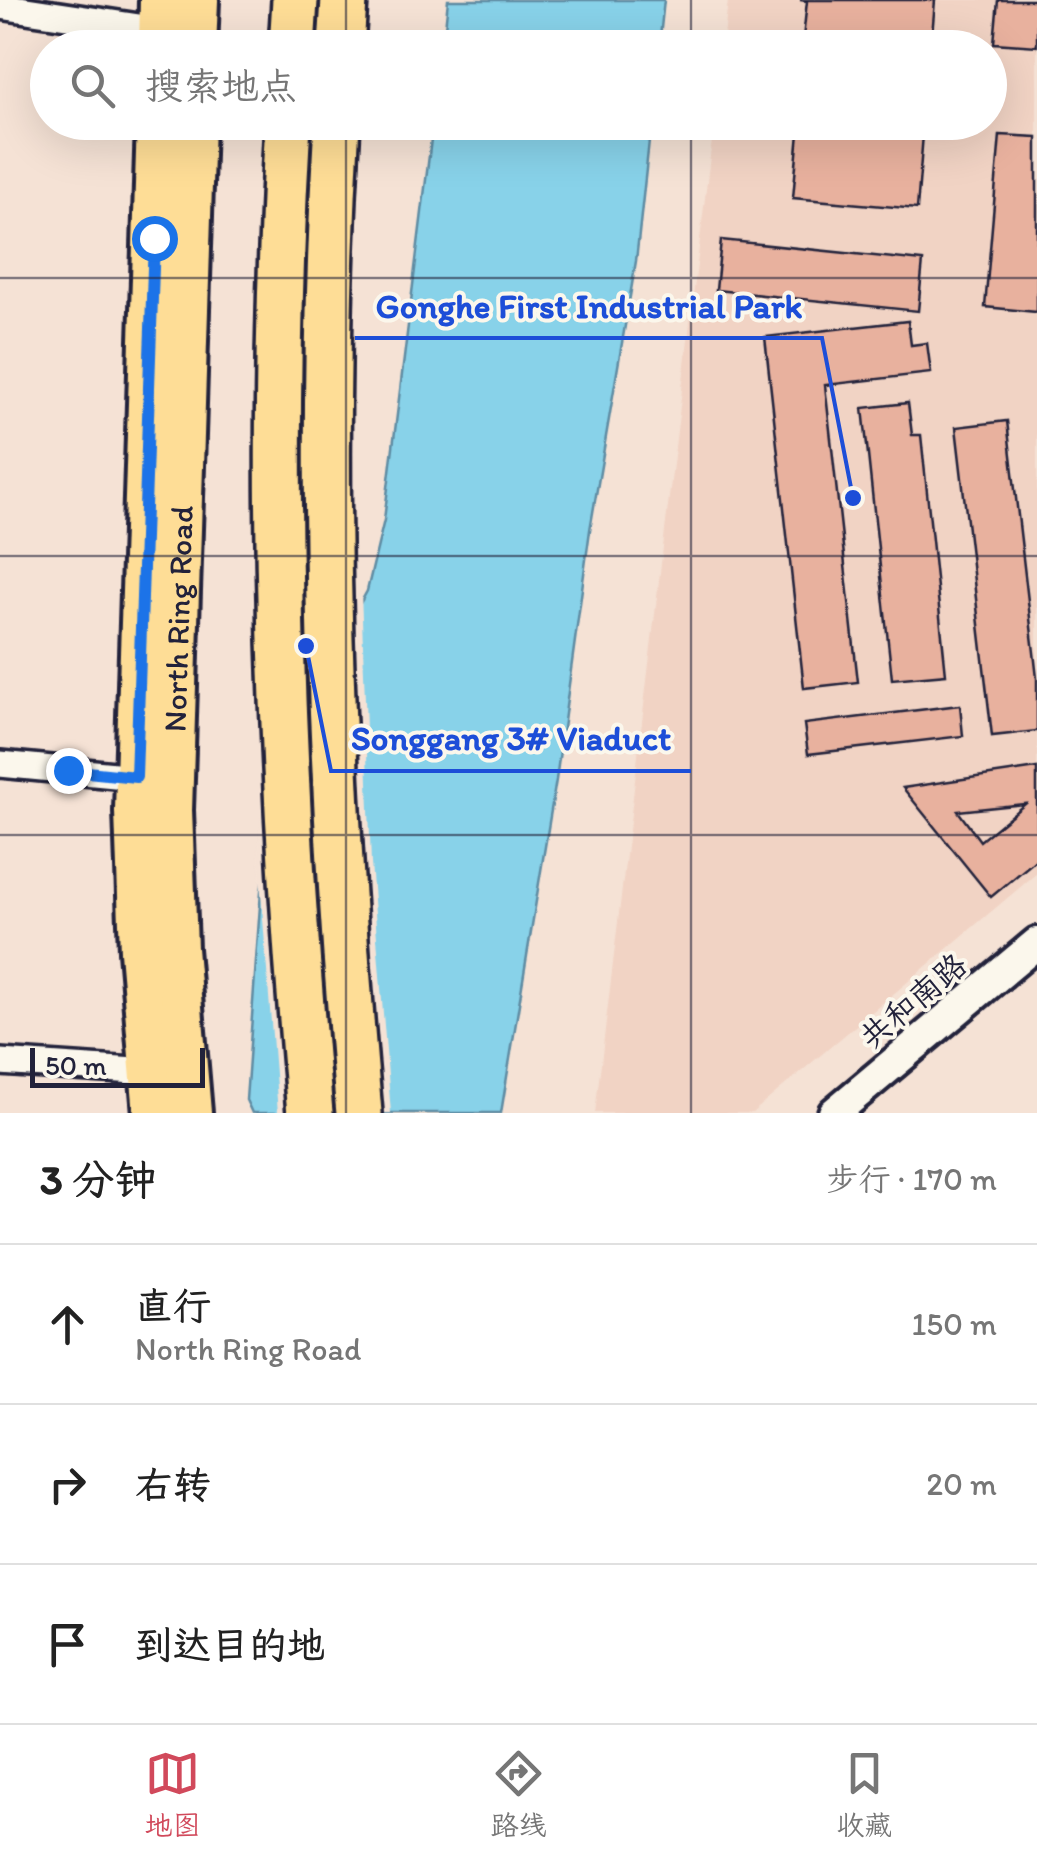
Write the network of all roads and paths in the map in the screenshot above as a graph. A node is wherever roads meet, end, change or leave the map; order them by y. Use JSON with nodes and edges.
{"nodes":[{"id":1,"x":198,"y":0,"type":"edge"},
{"id":2,"x":295,"y":0,"type":"edge"},
{"id":3,"x":344,"y":0,"type":"edge"},
{"id":4,"x":0,"y":6,"type":"edge"},
{"id":5,"x":159,"y":26,"type":"edge"},
{"id":6,"x":197,"y":30,"type":"edge"},
{"id":7,"x":293,"y":30,"type":"edge"},
{"id":8,"x":342,"y":30,"type":"edge"},
{"id":9,"x":157,"y":140,"type":"edge"},
{"id":10,"x":193,"y":140,"type":"edge"},
{"id":11,"x":287,"y":140,"type":"edge"},
{"id":12,"x":336,"y":140,"type":"edge"},
{"id":13,"x":0,"y":764,"type":"edge"},
{"id":14,"x":136,"y":777,"type":"junction"},
{"id":15,"x":1037,"y":943,"type":"edge"},
{"id":16,"x":0,"y":1062,"type":"edge"},
{"id":17,"x":150,"y":1072,"type":"junction"},
{"id":18,"x":154,"y":1113,"type":"edge"},
{"id":19,"x":191,"y":1113,"type":"edge"},
{"id":20,"x":310,"y":1113,"type":"edge"},
{"id":21,"x":359,"y":1113,"type":"edge"},
{"id":22,"x":834,"y":1113,"type":"edge"}],
"edges":[{"from":1,"to":6,"type":"main road"},
{"from":2,"to":7,"type":"highway"},
{"from":3,"to":8,"type":"highway"},
{"from":4,"to":5,"type":"street"},
{"from":9,"to":14,"type":"main road","name":"North Ring Road"},
{"from":10,"to":19,"type":"main road","name":"North Ring Road"},
{"from":11,"to":20,"type":"highway"},
{"from":12,"to":21,"type":"highway"},
{"from":13,"to":14,"type":"street"},
{"from":14,"to":17,"type":"main road","name":"North Ring Road"},
{"from":15,"to":22,"type":"street","name":"共和南路"},
{"from":16,"to":17,"type":"street"},
{"from":17,"to":18,"type":"main road","name":"North Ring Road"}]}
